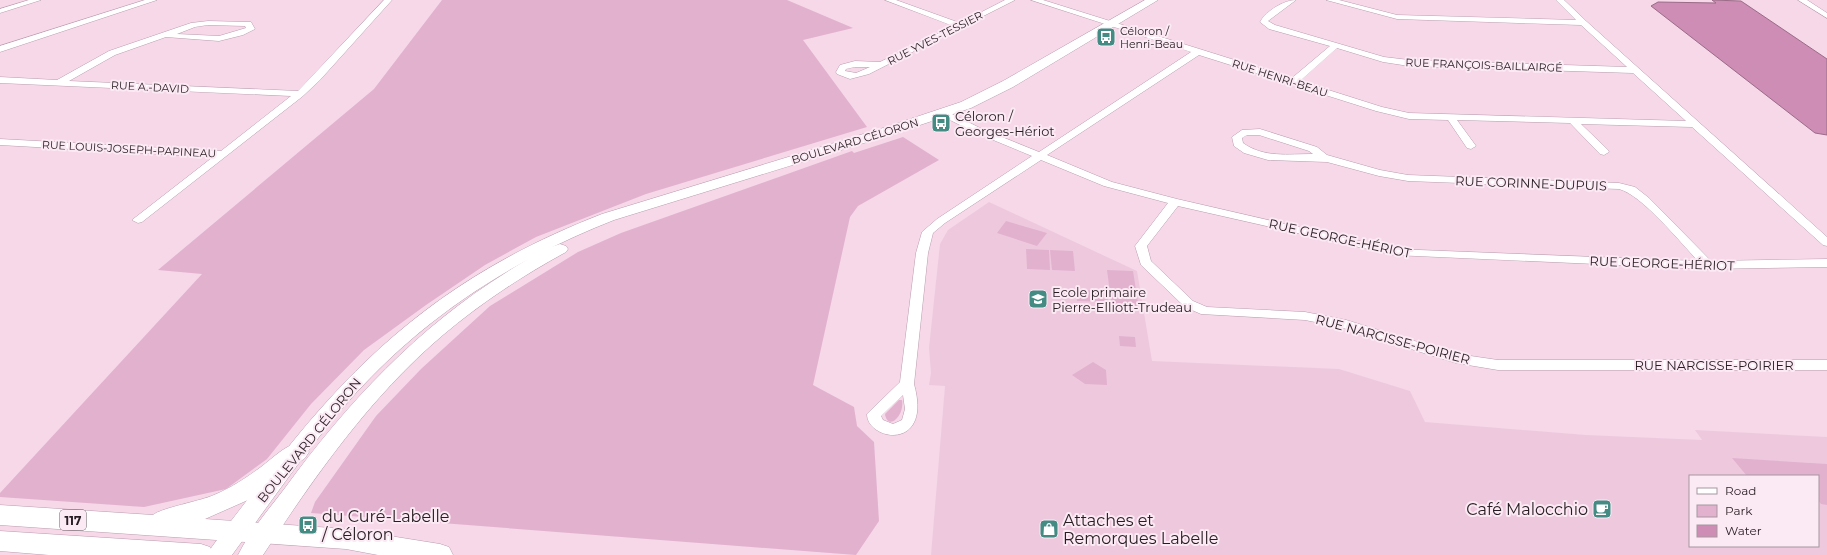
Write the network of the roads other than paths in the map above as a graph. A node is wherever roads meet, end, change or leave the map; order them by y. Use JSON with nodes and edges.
{"nodes":[{"id":1,"x":37,"y":0,"type":"edge"},
{"id":2,"x":154,"y":0,"type":"edge"},
{"id":3,"x":388,"y":0,"type":"edge"},
{"id":4,"x":889,"y":0,"type":"edge"},
{"id":5,"x":1011,"y":0,"type":"edge"},
{"id":6,"x":1035,"y":0,"type":"edge"},
{"id":7,"x":1153,"y":0,"type":"edge"},
{"id":8,"x":1292,"y":0,"type":"edge"},
{"id":9,"x":1330,"y":0,"type":"edge"},
{"id":10,"x":1560,"y":0,"type":"edge"},
{"id":11,"x":1802,"y":0,"type":"edge"},
{"id":12,"x":1817,"y":10,"type":"junction"},
{"id":13,"x":1827,"y":10,"type":"edge"},
{"id":14,"x":0,"y":11,"type":"edge"},
{"id":15,"x":1827,"y":16,"type":"edge"},
{"id":16,"x":1583,"y":23,"type":"junction"},
{"id":17,"x":1111,"y":24,"type":"junction"},
{"id":18,"x":959,"y":25,"type":"junction"},
{"id":19,"x":166,"y":35,"type":"junction"},
{"id":20,"x":1336,"y":45,"type":"junction"},
{"id":21,"x":0,"y":49,"type":"edge"},
{"id":22,"x":1197,"y":52,"type":"junction"},
{"id":23,"x":881,"y":65,"type":"dead end"},
{"id":24,"x":1635,"y":70,"type":"junction"},
{"id":25,"x":0,"y":80,"type":"edge"},
{"id":26,"x":1293,"y":82,"type":"junction"},
{"id":27,"x":58,"y":83,"type":"junction"},
{"id":28,"x":300,"y":94,"type":"junction"},
{"id":29,"x":943,"y":113,"type":"junction"},
{"id":30,"x":1451,"y":118,"type":"junction"},
{"id":31,"x":1574,"y":122,"type":"junction"},
{"id":32,"x":1694,"y":124,"type":"junction"},
{"id":33,"x":0,"y":142,"type":"edge"},
{"id":34,"x":1471,"y":146,"type":"dead end"},
{"id":35,"x":1604,"y":152,"type":"dead end"},
{"id":36,"x":222,"y":154,"type":"junction"},
{"id":37,"x":1040,"y":157,"type":"junction"},
{"id":38,"x":1324,"y":158,"type":"junction"},
{"id":39,"x":677,"y":196,"type":"junction"},
{"id":40,"x":1175,"y":202,"type":"junction"},
{"id":41,"x":138,"y":220,"type":"dead end"},
{"id":42,"x":1827,"y":243,"type":"edge"},
{"id":43,"x":1827,"y":263,"type":"edge"},
{"id":44,"x":1708,"y":265,"type":"junction"},
{"id":45,"x":1827,"y":365,"type":"edge"},
{"id":46,"x":907,"y":384,"type":"dead end"},
{"id":47,"x":297,"y":452,"type":"junction"},
{"id":48,"x":0,"y":515,"type":"edge"},
{"id":49,"x":146,"y":526,"type":"junction"},
{"id":50,"x":237,"y":530,"type":"junction"},
{"id":51,"x":266,"y":532,"type":"junction"},
{"id":52,"x":0,"y":541,"type":"edge"},
{"id":53,"x":201,"y":555,"type":"edge"},
{"id":54,"x":219,"y":555,"type":"edge"},
{"id":55,"x":250,"y":555,"type":"edge"},
{"id":56,"x":440,"y":555,"type":"edge"}],
"edges":[{"from":1,"to":14,"type":"street"},
{"from":2,"to":21,"type":"street"},
{"from":3,"to":28,"type":"street","name":"RUE LOUIS-JOSEPH-PAPINEAU"},
{"from":4,"to":18,"type":"street"},
{"from":5,"to":18,"type":"street","name":"RUE YVES-TESSIER"},
{"from":6,"to":17,"type":"street","name":"RUE HENRI-BEAU"},
{"from":7,"to":17,"type":"street","name":"BOULEVARD CÉLORON"},
{"from":8,"to":20,"type":"street","name":"RUE FRANÇOIS-BAILLAIRGÉ"},
{"from":9,"to":16,"type":"street"},
{"from":10,"to":16,"type":"street"},
{"from":11,"to":12,"type":"street"},
{"from":12,"to":13,"type":"street"},
{"from":12,"to":15,"type":"street"},
{"from":16,"to":24,"type":"street"},
{"from":17,"to":22,"type":"street","name":"RUE HENRI-BEAU"},
{"from":17,"to":29,"type":"street","name":"BOULEVARD CÉLORON"},
{"from":18,"to":23,"type":"street","name":"RUE YVES-TESSIER"},
{"from":19,"to":19,"type":"street"},
{"from":19,"to":27,"type":"street"},
{"from":20,"to":24,"type":"street","name":"RUE FRANÇOIS-BAILLAIRGÉ"},
{"from":20,"to":26,"type":"street"},
{"from":22,"to":26,"type":"street","name":"RUE HENRI-BEAU"},
{"from":22,"to":37,"type":"street"},
{"from":24,"to":32,"type":"street"},
{"from":25,"to":27,"type":"street","name":"RUE A.-DAVID"},
{"from":26,"to":30,"type":"street","name":"RUE HENRI-BEAU"},
{"from":27,"to":28,"type":"street","name":"RUE A.-DAVID"},
{"from":28,"to":36,"type":"street","name":"RUE LOUIS-JOSEPH-PAPINEAU"},
{"from":29,"to":37,"type":"street","name":"RUE GEORGE-HÉRIOT"},
{"from":29,"to":39,"type":"street","name":"BOULEVARD CÉLORON"},
{"from":30,"to":31,"type":"street","name":"RUE HENRI-BEAU"},
{"from":30,"to":34,"type":"street"},
{"from":31,"to":32,"type":"street","name":"RUE HENRI-BEAU"},
{"from":31,"to":35,"type":"street"},
{"from":32,"to":42,"type":"street"},
{"from":33,"to":36,"type":"street","name":"RUE LOUIS-JOSEPH-PAPINEAU"},
{"from":36,"to":41,"type":"street"},
{"from":37,"to":40,"type":"street","name":"RUE GEORGE-HÉRIOT"},
{"from":37,"to":46,"type":"street"},
{"from":38,"to":38,"type":"street","name":"RUE CORINNE-DUPUIS"},
{"from":38,"to":44,"type":"street","name":"RUE CORINNE-DUPUIS"},
{"from":39,"to":47,"type":"street","name":"BOULEVARD CÉLORON"},
{"from":39,"to":51,"type":"street","name":"BOULEVARD CÉLORON"},
{"from":40,"to":44,"type":"street","name":"RUE GEORGE-HÉRIOT"},
{"from":40,"to":45,"type":"street","name":"RUE NARCISSE-POIRIER"},
{"from":43,"to":44,"type":"street","name":"RUE GEORGE-HÉRIOT"},
{"from":47,"to":49,"type":"main road"},
{"from":47,"to":50,"type":"street","name":"BOULEVARD CÉLORON"},
{"from":48,"to":49,"type":"main road","number":"117"},
{"from":49,"to":50,"type":"main road","number":"117"},
{"from":50,"to":51,"type":"main road","number":"117"},
{"from":50,"to":54,"type":"street","name":"BOULEVARD CÉLORON"},
{"from":51,"to":55,"type":"street","name":"BOULEVARD CÉLORON"},
{"from":51,"to":56,"type":"main road","number":"117"},
{"from":52,"to":53,"type":"main road","number":"117"}]}
